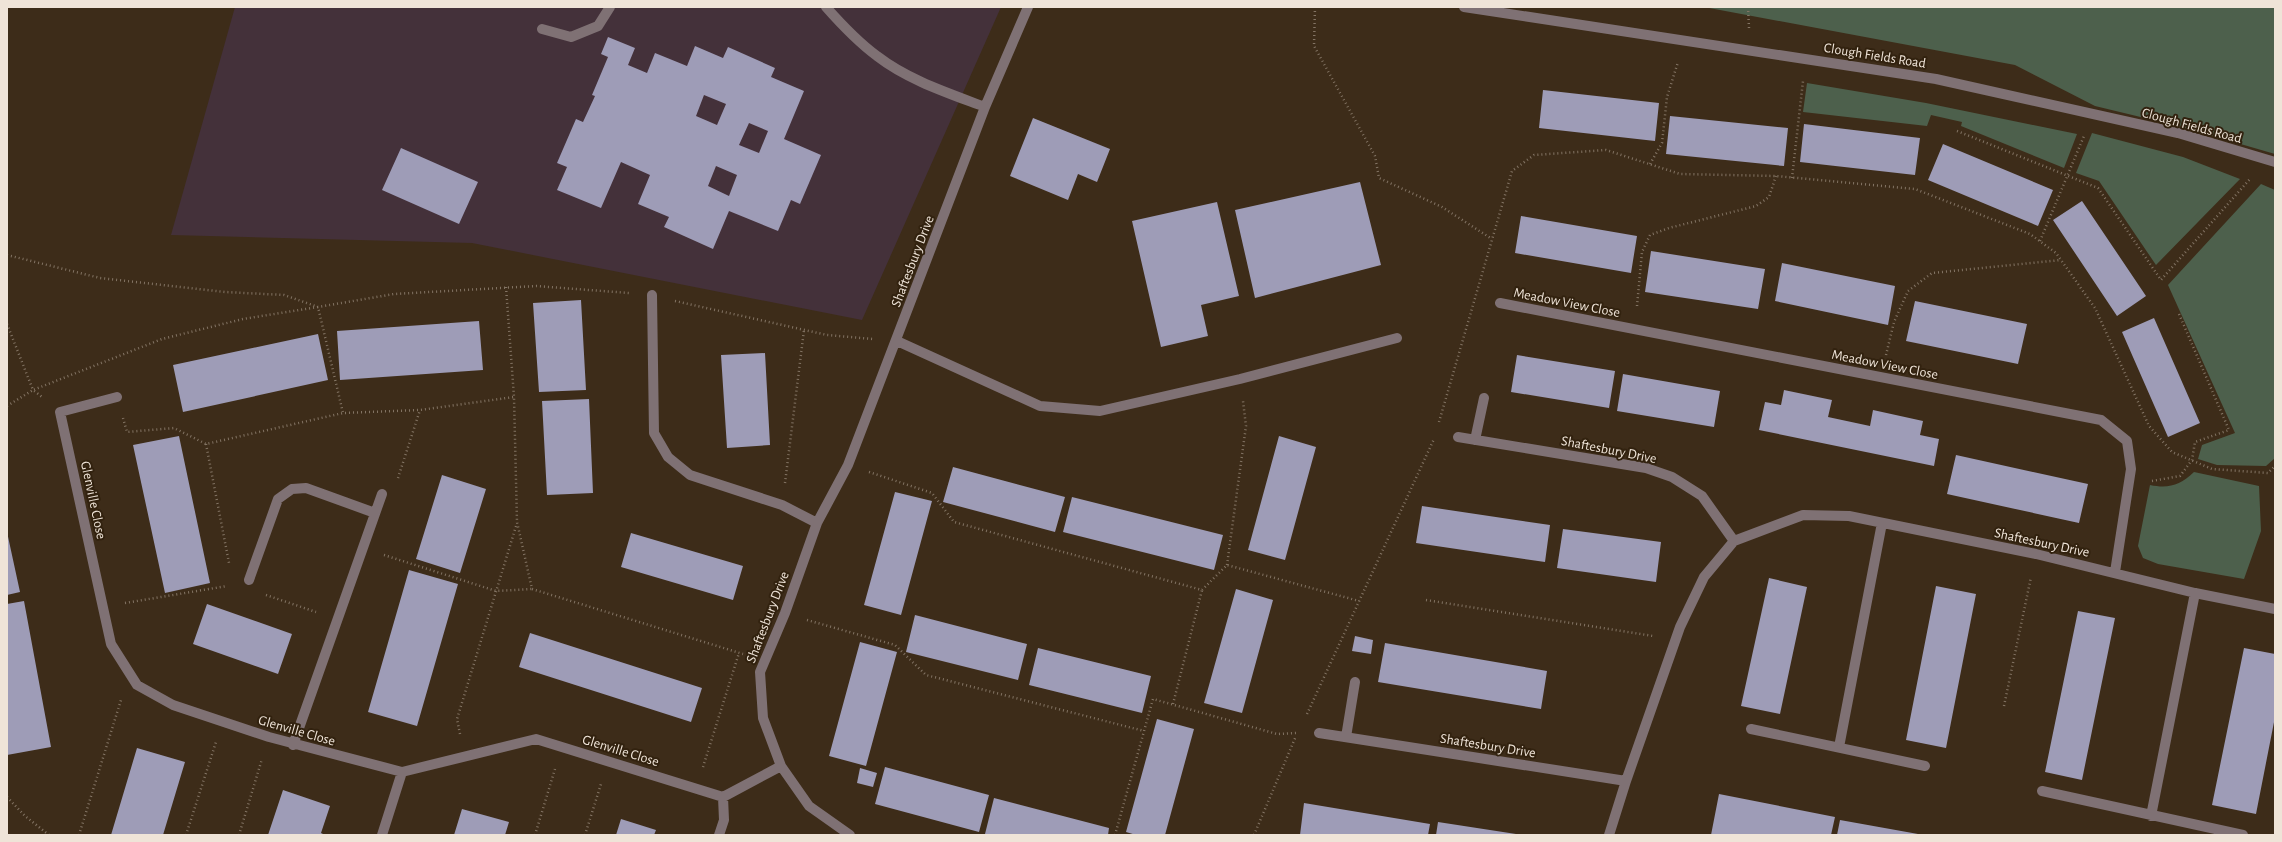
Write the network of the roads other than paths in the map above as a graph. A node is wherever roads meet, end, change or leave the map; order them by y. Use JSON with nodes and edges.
{"nodes":[{"id":1,"x":610,"y":7,"type":"edge"},
{"id":2,"x":826,"y":7,"type":"edge"},
{"id":3,"x":1028,"y":7,"type":"edge"},
{"id":4,"x":1464,"y":7,"type":"edge"},
{"id":5,"x":542,"y":28,"type":"dead end"},
{"id":6,"x":985,"y":107,"type":"junction"},
{"id":7,"x":2271,"y":161,"type":"edge"},
{"id":8,"x":652,"y":295,"type":"road end"},
{"id":9,"x":1500,"y":303,"type":"dead end"},
{"id":10,"x":1397,"y":338,"type":"dead end"},
{"id":11,"x":897,"y":341,"type":"junction"},
{"id":12,"x":117,"y":397,"type":"road end"},
{"id":13,"x":1484,"y":398,"type":"dead end"},
{"id":14,"x":1458,"y":437,"type":"dead end"},
{"id":15,"x":1475,"y":440,"type":"junction"},
{"id":16,"x":382,"y":494,"type":"road end"},
{"id":17,"x":375,"y":513,"type":"junction"},
{"id":18,"x":817,"y":523,"type":"junction"},
{"id":19,"x":1882,"y":523,"type":"junction"},
{"id":20,"x":1734,"y":541,"type":"junction"},
{"id":21,"x":2115,"y":572,"type":"junction"},
{"id":22,"x":249,"y":580,"type":"dead end"},
{"id":23,"x":2195,"y":593,"type":"junction"},
{"id":24,"x":2275,"y":609,"type":"edge"},
{"id":25,"x":1355,"y":682,"type":"dead end"},
{"id":26,"x":1751,"y":729,"type":"dead end"},
{"id":27,"x":1319,"y":733,"type":"dead end"},
{"id":28,"x":1346,"y":737,"type":"junction"},
{"id":29,"x":293,"y":746,"type":"junction"},
{"id":30,"x":1839,"y":747,"type":"junction"},
{"id":31,"x":781,"y":766,"type":"junction"},
{"id":32,"x":1925,"y":766,"type":"dead end"},
{"id":33,"x":402,"y":772,"type":"junction"},
{"id":34,"x":1626,"y":781,"type":"junction"},
{"id":35,"x":2042,"y":791,"type":"dead end"},
{"id":36,"x":723,"y":797,"type":"junction"},
{"id":37,"x":2151,"y":816,"type":"junction"},
{"id":38,"x":382,"y":835,"type":"edge"},
{"id":39,"x":719,"y":835,"type":"edge"},
{"id":40,"x":850,"y":835,"type":"edge"},
{"id":41,"x":1610,"y":835,"type":"edge"},
{"id":42,"x":2242,"y":835,"type":"edge"}],
"edges":[{"from":1,"to":5,"type":"street"},
{"from":2,"to":6,"type":"street"},
{"from":3,"to":6,"type":"street","name":"Shaftesbury Drive"},
{"from":4,"to":7,"type":"street","name":"Clough Fields Road"},
{"from":6,"to":11,"type":"street","name":"Shaftesbury Drive"},
{"from":8,"to":18,"type":"street"},
{"from":9,"to":21,"type":"street","name":"Meadow View Close"},
{"from":10,"to":11,"type":"street"},
{"from":11,"to":18,"type":"street","name":"Shaftesbury Drive"},
{"from":12,"to":29,"type":"street","name":"Glenville Close"},
{"from":13,"to":15,"type":"street"},
{"from":14,"to":15,"type":"street","name":"Shaftesbury Drive"},
{"from":15,"to":20,"type":"street","name":"Shaftesbury Drive"},
{"from":16,"to":17,"type":"street"},
{"from":17,"to":22,"type":"street"},
{"from":17,"to":29,"type":"street"},
{"from":18,"to":31,"type":"street","name":"Shaftesbury Drive"},
{"from":19,"to":20,"type":"street","name":"Shaftesbury Drive"},
{"from":19,"to":21,"type":"street","name":"Shaftesbury Drive"},
{"from":19,"to":30,"type":"street"},
{"from":20,"to":34,"type":"street","name":"Shaftesbury Drive"},
{"from":21,"to":23,"type":"street","name":"Shaftesbury Drive"},
{"from":23,"to":24,"type":"street","name":"Shaftesbury Drive"},
{"from":23,"to":37,"type":"street"},
{"from":25,"to":28,"type":"street"},
{"from":26,"to":30,"type":"street"},
{"from":27,"to":28,"type":"street","name":"Shaftesbury Drive"},
{"from":28,"to":34,"type":"street","name":"Shaftesbury Drive"},
{"from":29,"to":33,"type":"street","name":"Glenville Close"},
{"from":30,"to":32,"type":"street"},
{"from":31,"to":36,"type":"street"},
{"from":31,"to":40,"type":"street","name":"Shaftesbury Drive"},
{"from":33,"to":36,"type":"street","name":"Glenville Close"},
{"from":33,"to":38,"type":"street"},
{"from":34,"to":41,"type":"street","name":"Shaftesbury Drive"},
{"from":35,"to":37,"type":"street"},
{"from":36,"to":39,"type":"street"},
{"from":37,"to":42,"type":"street"}]}
